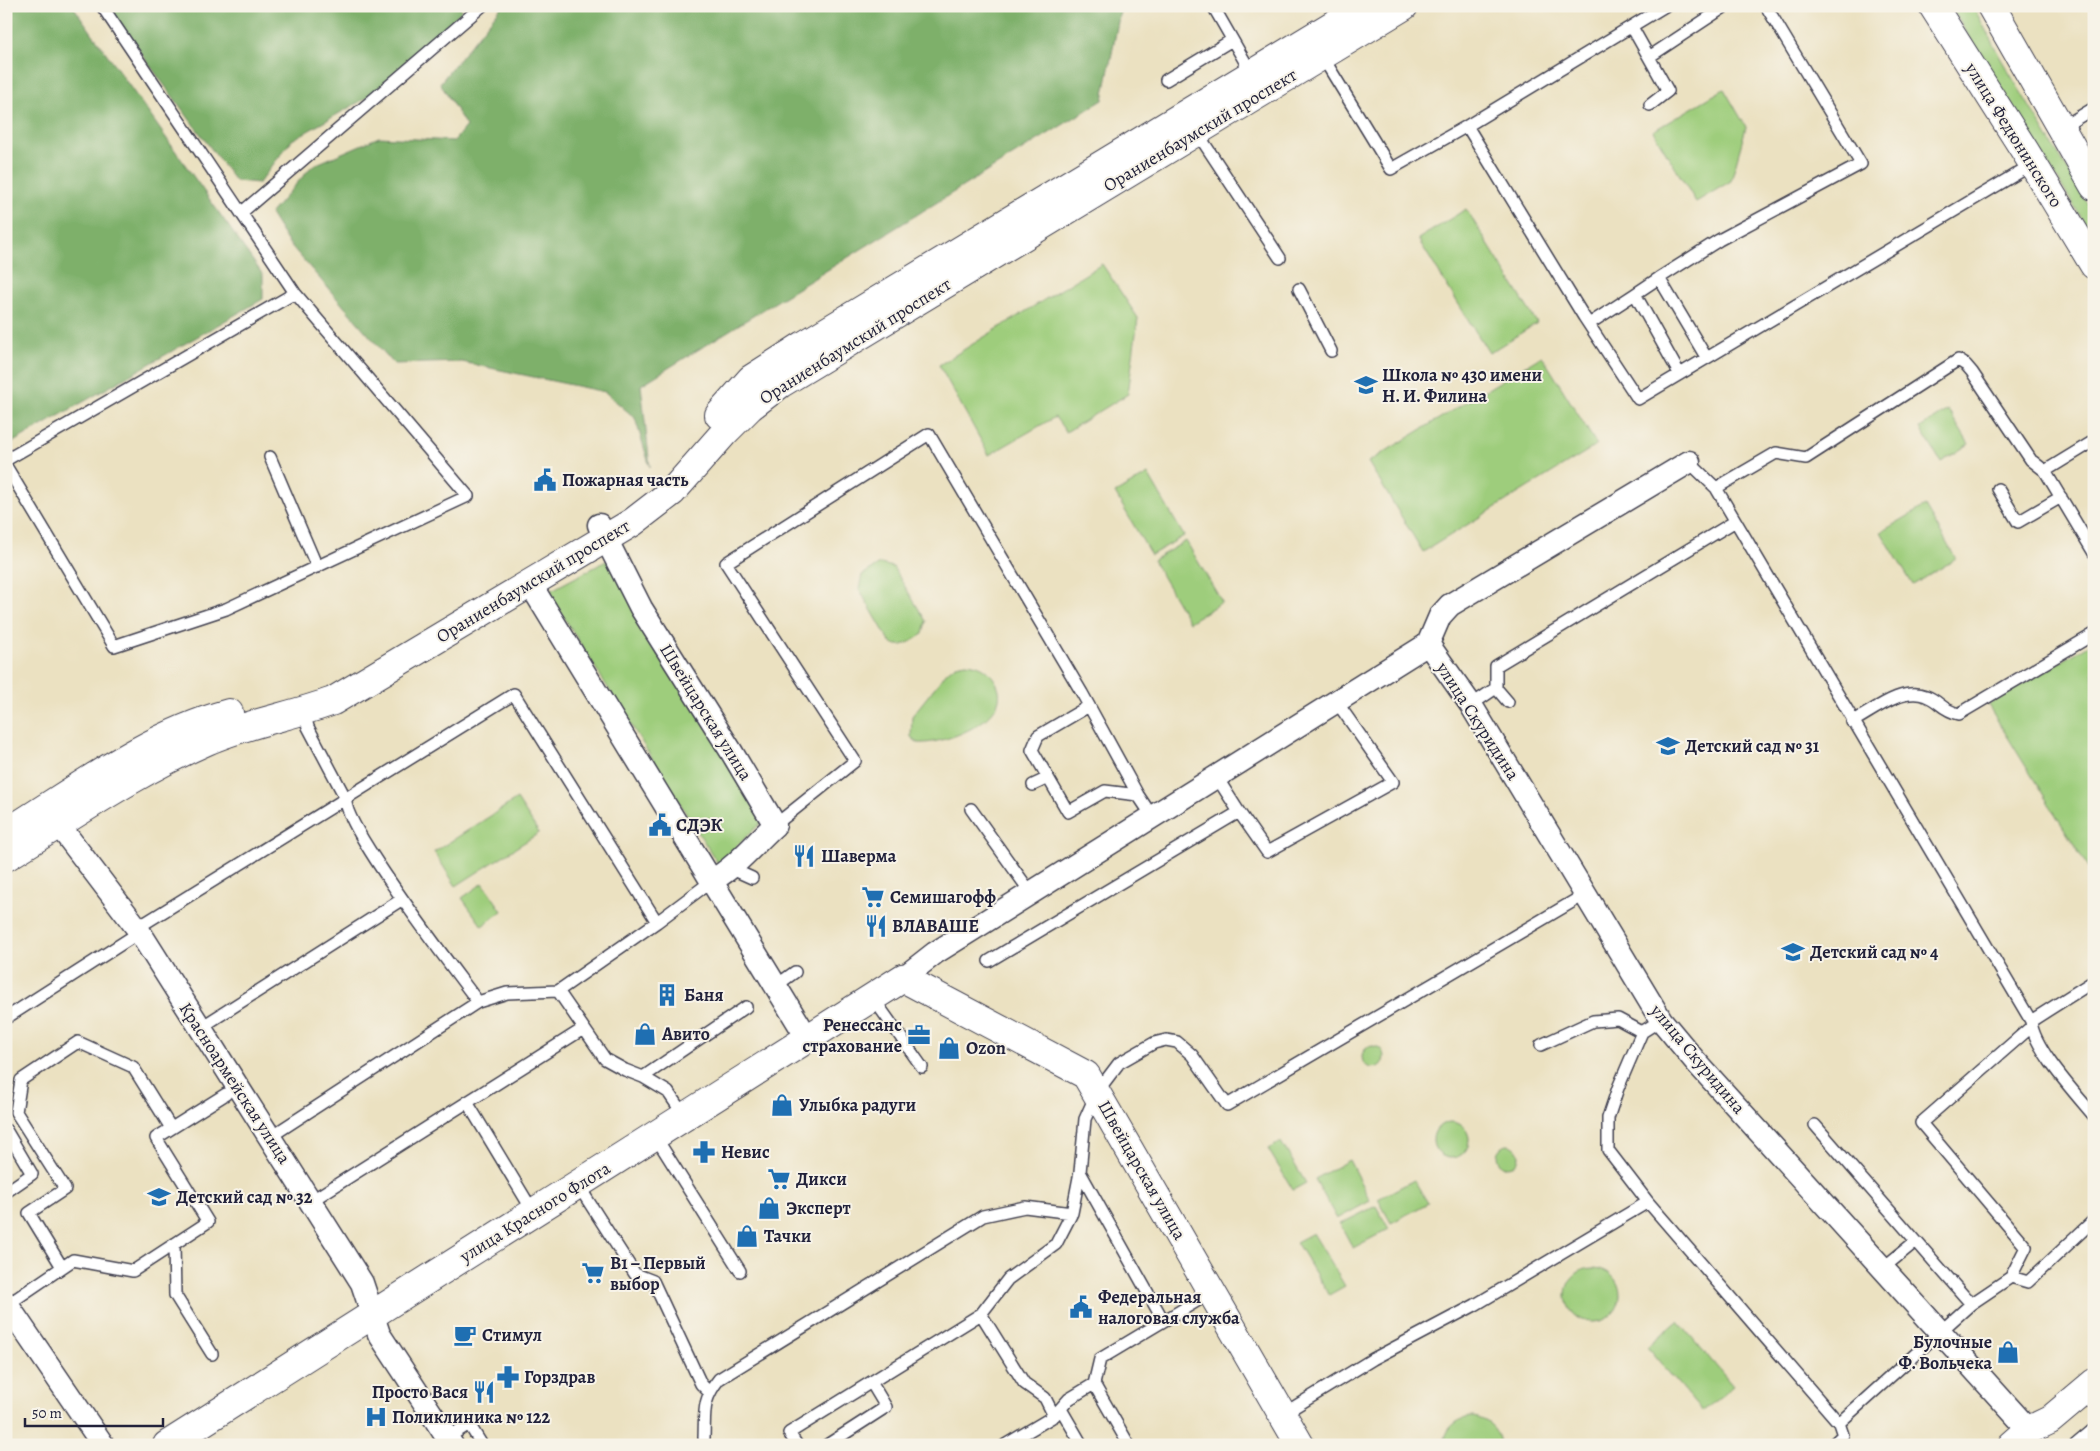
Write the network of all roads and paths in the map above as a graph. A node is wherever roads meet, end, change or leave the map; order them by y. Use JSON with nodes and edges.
{"nodes":[{"id":1,"x":102,"y":6,"type":"edge"},
{"id":2,"x":482,"y":6,"type":"edge"},
{"id":3,"x":1213,"y":6,"type":"edge"},
{"id":4,"x":1364,"y":6,"type":"edge"},
{"id":5,"x":1404,"y":6,"type":"edge"},
{"id":6,"x":1665,"y":6,"type":"edge"},
{"id":7,"x":1726,"y":6,"type":"edge"},
{"id":8,"x":1766,"y":6,"type":"edge"},
{"id":9,"x":1933,"y":6,"type":"edge"},
{"id":10,"x":1991,"y":6,"type":"edge"},
{"id":11,"x":1632,"y":27,"type":"junction"},
{"id":12,"x":1232,"y":40,"type":"junction"},
{"id":13,"x":1317,"y":47,"type":"junction"},
{"id":14,"x":1649,"y":57,"type":"junction"},
{"id":15,"x":1166,"y":80,"type":"dead end"},
{"id":16,"x":1257,"y":83,"type":"junction"},
{"id":17,"x":1650,"y":105,"type":"dead end"},
{"id":18,"x":2094,"y":108,"type":"edge"},
{"id":19,"x":1467,"y":126,"type":"junction"},
{"id":20,"x":2060,"y":129,"type":"junction"},
{"id":21,"x":1196,"y":131,"type":"junction"},
{"id":22,"x":2033,"y":164,"type":"junction"},
{"id":23,"x":2094,"y":186,"type":"edge"},
{"id":24,"x":241,"y":213,"type":"junction"},
{"id":25,"x":1280,"y":258,"type":"dead end"},
{"id":26,"x":2094,"y":265,"type":"edge"},
{"id":27,"x":1659,"y":278,"type":"junction"},
{"id":28,"x":1299,"y":289,"type":"dead end"},
{"id":29,"x":295,"y":293,"type":"junction"},
{"id":30,"x":1635,"y":294,"type":"junction"},
{"id":31,"x":1589,"y":324,"type":"junction"},
{"id":32,"x":1331,"y":351,"type":"dead end"},
{"id":33,"x":1706,"y":357,"type":"junction"},
{"id":34,"x":1679,"y":372,"type":"junction"},
{"id":35,"x":2094,"y":441,"type":"edge"},
{"id":36,"x":270,"y":456,"type":"dead end"},
{"id":37,"x":6,"y":460,"type":"edge"},
{"id":38,"x":1689,"y":462,"type":"joint"},
{"id":39,"x":6,"y":466,"type":"edge"},
{"id":40,"x":2046,"y":471,"type":"junction"},
{"id":41,"x":1716,"y":488,"type":"junction"},
{"id":42,"x":1998,"y":489,"type":"dead end"},
{"id":43,"x":2061,"y":497,"type":"junction"},
{"id":44,"x":1734,"y":522,"type":"junction"},
{"id":45,"x":603,"y":532,"type":"junction"},
{"id":46,"x":2094,"y":553,"type":"edge"},
{"id":47,"x":316,"y":567,"type":"junction"},
{"id":48,"x":529,"y":582,"type":"junction"},
{"id":49,"x":2094,"y":634,"type":"edge"},
{"id":50,"x":1428,"y":644,"type":"junction"},
{"id":51,"x":1496,"y":688,"type":"junction"},
{"id":52,"x":1336,"y":701,"type":"junction"},
{"id":53,"x":1508,"y":702,"type":"dead end"},
{"id":54,"x":1471,"y":705,"type":"junction"},
{"id":55,"x":1089,"y":706,"type":"junction"},
{"id":56,"x":304,"y":712,"type":"junction"},
{"id":57,"x":1852,"y":722,"type":"junction"},
{"id":58,"x":1216,"y":776,"type":"junction"},
{"id":59,"x":1048,"y":778,"type":"junction"},
{"id":60,"x":1033,"y":785,"type":"dead end"},
{"id":61,"x":1138,"y":794,"type":"junction"},
{"id":62,"x":346,"y":799,"type":"junction"},
{"id":63,"x":971,"y":809,"type":"dead end"},
{"id":64,"x":1239,"y":812,"type":"junction"},
{"id":65,"x":1152,"y":816,"type":"junction"},
{"id":66,"x":52,"y":817,"type":"junction"},
{"id":67,"x":775,"y":825,"type":"junction"},
{"id":68,"x":6,"y":832,"type":"edge"},
{"id":69,"x":6,"y":857,"type":"edge"},
{"id":70,"x":722,"y":874,"type":"junction"},
{"id":71,"x":752,"y":878,"type":"dead end"},
{"id":72,"x":1031,"y":893,"type":"junction"},
{"id":73,"x":1584,"y":895,"type":"junction"},
{"id":74,"x":401,"y":900,"type":"junction"},
{"id":75,"x":657,"y":922,"type":"junction"},
{"id":76,"x":139,"y":930,"type":"junction"},
{"id":77,"x":989,"y":961,"type":"dead end"},
{"id":78,"x":795,"y":972,"type":"dead end"},
{"id":79,"x":903,"y":978,"type":"junction"},
{"id":80,"x":2094,"y":981,"type":"edge"},
{"id":81,"x":777,"y":985,"type":"junction"},
{"id":82,"x":558,"y":991,"type":"junction"},
{"id":83,"x":873,"y":998,"type":"junction"},
{"id":84,"x":478,"y":1002,"type":"junction"},
{"id":85,"x":746,"y":1007,"type":"dead end"},
{"id":86,"x":6,"y":1018,"type":"edge"},
{"id":87,"x":1661,"y":1020,"type":"junction"},
{"id":88,"x":2031,"y":1024,"type":"junction"},
{"id":89,"x":200,"y":1028,"type":"junction"},
{"id":90,"x":583,"y":1029,"type":"junction"},
{"id":91,"x":1642,"y":1032,"type":"junction"},
{"id":92,"x":808,"y":1039,"type":"junction"},
{"id":93,"x":1541,"y":1045,"type":"dead end"},
{"id":94,"x":922,"y":1067,"type":"dead end"},
{"id":95,"x":643,"y":1077,"type":"junction"},
{"id":96,"x":1097,"y":1092,"type":"junction"},
{"id":97,"x":226,"y":1094,"type":"dead end"},
{"id":98,"x":467,"y":1102,"type":"junction"},
{"id":99,"x":2094,"y":1116,"type":"edge"},
{"id":100,"x":685,"y":1118,"type":"junction"},
{"id":101,"x":1815,"y":1125,"type":"dead end"},
{"id":102,"x":171,"y":1128,"type":"junction"},
{"id":103,"x":6,"y":1130,"type":"edge"},
{"id":104,"x":655,"y":1136,"type":"junction"},
{"id":105,"x":270,"y":1137,"type":"junction"},
{"id":106,"x":1080,"y":1172,"type":"junction"},
{"id":107,"x":578,"y":1185,"type":"junction"},
{"id":108,"x":6,"y":1192,"type":"edge"},
{"id":109,"x":311,"y":1201,"type":"junction"},
{"id":110,"x":1648,"y":1202,"type":"junction"},
{"id":111,"x":534,"y":1213,"type":"junction"},
{"id":112,"x":1072,"y":1213,"type":"junction"},
{"id":113,"x":2094,"y":1220,"type":"edge"},
{"id":114,"x":1916,"y":1242,"type":"junction"},
{"id":115,"x":174,"y":1244,"type":"junction"},
{"id":116,"x":62,"y":1267,"type":"junction"},
{"id":117,"x":1884,"y":1268,"type":"junction"},
{"id":118,"x":740,"y":1271,"type":"dead end"},
{"id":119,"x":2011,"y":1277,"type":"junction"},
{"id":120,"x":1212,"y":1292,"type":"junction"},
{"id":121,"x":7,"y":1304,"type":"edge"},
{"id":122,"x":1971,"y":1304,"type":"junction"},
{"id":123,"x":373,"y":1314,"type":"junction"},
{"id":124,"x":981,"y":1314,"type":"junction"},
{"id":125,"x":1163,"y":1320,"type":"junction"},
{"id":126,"x":1941,"y":1332,"type":"junction"},
{"id":127,"x":212,"y":1354,"type":"dead end"},
{"id":128,"x":871,"y":1382,"type":"junction"},
{"id":129,"x":1094,"y":1384,"type":"junction"},
{"id":130,"x":2093,"y":1384,"type":"edge"},
{"id":131,"x":709,"y":1392,"type":"junction"},
{"id":132,"x":1057,"y":1413,"type":"junction"},
{"id":133,"x":1283,"y":1414,"type":"junction"},
{"id":134,"x":1839,"y":1423,"type":"junction"},
{"id":135,"x":2094,"y":1429,"type":"edge"},
{"id":136,"x":2020,"y":1437,"type":"edge"},
{"id":137,"x":704,"y":1438,"type":"dead end"},
{"id":138,"x":450,"y":1441,"type":"edge"},
{"id":139,"x":103,"y":1445,"type":"edge"},
{"id":140,"x":166,"y":1445,"type":"edge"},
{"id":141,"x":482,"y":1445,"type":"edge"},
{"id":142,"x":797,"y":1445,"type":"edge"},
{"id":143,"x":827,"y":1445,"type":"edge"},
{"id":144,"x":1005,"y":1445,"type":"edge"},
{"id":145,"x":1082,"y":1445,"type":"edge"},
{"id":146,"x":1129,"y":1445,"type":"edge"},
{"id":147,"x":1300,"y":1445,"type":"edge"},
{"id":148,"x":1832,"y":1445,"type":"edge"},
{"id":149,"x":2076,"y":1445,"type":"edge"}],
"edges":[{"from":1,"to":24,"type":"lane"},
{"from":2,"to":24,"type":"lane"},
{"from":3,"to":12,"type":"lane"},
{"from":4,"to":13,"type":"main road","name":"Ораниенбаумский проспект"},
{"from":5,"to":13,"type":"main road","name":"Ораниенбаумский проспект"},
{"from":6,"to":11,"type":"lane"},
{"from":7,"to":14,"type":"lane"},
{"from":8,"to":27,"type":"lane"},
{"from":9,"to":22,"type":"main road","name":"улица Федюнинского"},
{"from":10,"to":20,"type":"main road"},
{"from":11,"to":14,"type":"lane"},
{"from":11,"to":19,"type":"lane"},
{"from":12,"to":15,"type":"lane"},
{"from":12,"to":16,"type":"lane"},
{"from":13,"to":16,"type":"main road","name":"Ораниенбаумский проспект"},
{"from":13,"to":19,"type":"lane"},
{"from":14,"to":17,"type":"lane"},
{"from":16,"to":21,"type":"main road","name":"Ораниенбаумский проспект"},
{"from":16,"to":45,"type":"main road","name":"Ораниенбаумский проспект"},
{"from":18,"to":20,"type":"lane"},
{"from":19,"to":31,"type":"lane"},
{"from":20,"to":23,"type":"main road"},
{"from":21,"to":25,"type":"lane"},
{"from":21,"to":45,"type":"main road","name":"Ораниенбаумский проспект"},
{"from":22,"to":26,"type":"main road","name":"улица Федюнинского"},
{"from":22,"to":33,"type":"lane"},
{"from":24,"to":29,"type":"lane"},
{"from":27,"to":30,"type":"lane"},
{"from":27,"to":33,"type":"lane"},
{"from":28,"to":32,"type":"lane"},
{"from":29,"to":37,"type":"lane"},
{"from":29,"to":47,"type":"lane"},
{"from":30,"to":31,"type":"lane"},
{"from":30,"to":34,"type":"lane"},
{"from":31,"to":34,"type":"lane"},
{"from":33,"to":34,"type":"lane"},
{"from":35,"to":40,"type":"lane"},
{"from":36,"to":47,"type":"lane"},
{"from":38,"to":41,"type":"lane"},
{"from":38,"to":50,"type":"street"},
{"from":39,"to":47,"type":"lane"},
{"from":40,"to":41,"type":"lane"},
{"from":40,"to":43,"type":"lane"},
{"from":41,"to":44,"type":"lane"},
{"from":42,"to":43,"type":"lane"},
{"from":43,"to":46,"type":"lane"},
{"from":44,"to":51,"type":"lane"},
{"from":44,"to":57,"type":"lane"},
{"from":45,"to":48,"type":"main road","name":"Ораниенбаумский проспект"},
{"from":45,"to":66,"type":"main road","name":"Ораниенбаумский проспект"},
{"from":45,"to":67,"type":"street","name":"Швейцарская улица"},
{"from":48,"to":56,"type":"main road","name":"Ораниенбаумский проспект"},
{"from":48,"to":70,"type":"street"},
{"from":49,"to":57,"type":"lane"},
{"from":50,"to":52,"type":"street"},
{"from":50,"to":54,"type":"street","name":"улица Скуридина"},
{"from":51,"to":53,"type":"lane"},
{"from":51,"to":54,"type":"lane"},
{"from":52,"to":58,"type":"street"},
{"from":52,"to":64,"type":"lane"},
{"from":54,"to":73,"type":"street","name":"улица Скуридина"},
{"from":55,"to":59,"type":"lane"},
{"from":55,"to":61,"type":"lane"},
{"from":55,"to":67,"type":"lane"},
{"from":56,"to":62,"type":"lane"},
{"from":56,"to":66,"type":"main road","name":"Ораниенбаумский проспект"},
{"from":57,"to":88,"type":"lane"},
{"from":58,"to":64,"type":"lane"},
{"from":58,"to":65,"type":"street"},
{"from":59,"to":60,"type":"lane"},
{"from":59,"to":61,"type":"lane"},
{"from":61,"to":65,"type":"lane"},
{"from":62,"to":74,"type":"lane"},
{"from":62,"to":75,"type":"lane"},
{"from":62,"to":76,"type":"lane"},
{"from":63,"to":72,"type":"lane"},
{"from":64,"to":77,"type":"lane"},
{"from":65,"to":72,"type":"street"},
{"from":66,"to":68,"type":"main road","name":"Ораниенбаумский проспект"},
{"from":66,"to":69,"type":"main road","name":"Ораниенбаумский проспект"},
{"from":66,"to":76,"type":"street","name":"Красноармейская улица"},
{"from":67,"to":70,"type":"street"},
{"from":70,"to":71,"type":"lane"},
{"from":70,"to":75,"type":"lane"},
{"from":70,"to":81,"type":"street"},
{"from":72,"to":79,"type":"street"},
{"from":73,"to":87,"type":"street","name":"улица Скуридина"},
{"from":73,"to":96,"type":"lane"},
{"from":74,"to":84,"type":"lane"},
{"from":74,"to":89,"type":"lane"},
{"from":75,"to":82,"type":"lane"},
{"from":76,"to":86,"type":"lane"},
{"from":76,"to":89,"type":"street","name":"Красноармейская улица"},
{"from":78,"to":81,"type":"lane"},
{"from":79,"to":83,"type":"main road","name":"улица Красного Флота"},
{"from":79,"to":96,"type":"main road","name":"Швейцарская улица"},
{"from":80,"to":88,"type":"lane"},
{"from":81,"to":92,"type":"street"},
{"from":82,"to":84,"type":"lane"},
{"from":82,"to":90,"type":"lane"},
{"from":83,"to":92,"type":"main road","name":"улица Красного Флота"},
{"from":83,"to":94,"type":"lane"},
{"from":84,"to":105,"type":"lane"},
{"from":85,"to":95,"type":"lane"},
{"from":87,"to":91,"type":"lane"},
{"from":87,"to":117,"type":"street","name":"улица Скуридина"},
{"from":88,"to":99,"type":"lane"},
{"from":88,"to":119,"type":"lane"},
{"from":89,"to":105,"type":"street","name":"Красноармейская улица"},
{"from":90,"to":95,"type":"lane"},
{"from":90,"to":98,"type":"lane"},
{"from":91,"to":93,"type":"lane"},
{"from":91,"to":110,"type":"lane"},
{"from":92,"to":100,"type":"main road","name":"улица Красного Флота"},
{"from":95,"to":100,"type":"lane"},
{"from":96,"to":106,"type":"lane"},
{"from":96,"to":120,"type":"main road","name":"Швейцарская улица"},
{"from":97,"to":102,"type":"lane"},
{"from":98,"to":109,"type":"lane"},
{"from":98,"to":111,"type":"lane"},
{"from":100,"to":104,"type":"main road","name":"улица Красного Флота"},
{"from":101,"to":114,"type":"lane"},
{"from":102,"to":115,"type":"lane"},
{"from":102,"to":116,"type":"lane"},
{"from":103,"to":108,"type":"lane"},
{"from":104,"to":107,"type":"main road","name":"улица Красного Флота"},
{"from":104,"to":118,"type":"lane"},
{"from":105,"to":109,"type":"street","name":"Красноармейская улица"},
{"from":106,"to":112,"type":"lane"},
{"from":106,"to":125,"type":"lane"},
{"from":107,"to":111,"type":"main road","name":"улица Красного Флота"},
{"from":107,"to":131,"type":"lane"},
{"from":109,"to":123,"type":"street","name":"Красноармейская улица"},
{"from":110,"to":133,"type":"lane"},
{"from":110,"to":134,"type":"lane"},
{"from":111,"to":123,"type":"main road","name":"улица Красного Флота"},
{"from":112,"to":124,"type":"lane"},
{"from":112,"to":131,"type":"lane"},
{"from":113,"to":119,"type":"lane"},
{"from":114,"to":117,"type":"lane"},
{"from":114,"to":122,"type":"lane"},
{"from":115,"to":116,"type":"lane"},
{"from":115,"to":127,"type":"lane"},
{"from":116,"to":121,"type":"lane"},
{"from":117,"to":126,"type":"street","name":"улица Скуридина"},
{"from":119,"to":122,"type":"lane"},
{"from":120,"to":125,"type":"lane"},
{"from":120,"to":133,"type":"main road","name":"Швейцарская улица"},
{"from":121,"to":139,"type":"street"},
{"from":122,"to":126,"type":"lane"},
{"from":123,"to":138,"type":"street","name":"Красноармейская улица"},
{"from":123,"to":140,"type":"main road","name":"улица Красного Флота"},
{"from":124,"to":128,"type":"lane"},
{"from":124,"to":132,"type":"lane"},
{"from":125,"to":129,"type":"lane"},
{"from":126,"to":134,"type":"lane"},
{"from":126,"to":136,"type":"street","name":"улица Скуридина"},
{"from":128,"to":142,"type":"lane"},
{"from":128,"to":143,"type":"lane"},
{"from":129,"to":132,"type":"lane"},
{"from":129,"to":146,"type":"lane"},
{"from":130,"to":136,"type":"main road"},
{"from":131,"to":137,"type":"lane"},
{"from":132,"to":144,"type":"lane"},
{"from":132,"to":145,"type":"lane"},
{"from":133,"to":147,"type":"main road","name":"Швейцарская улица"},
{"from":134,"to":148,"type":"lane"},
{"from":135,"to":149,"type":"lane"},
{"from":138,"to":141,"type":"lane"}]}
